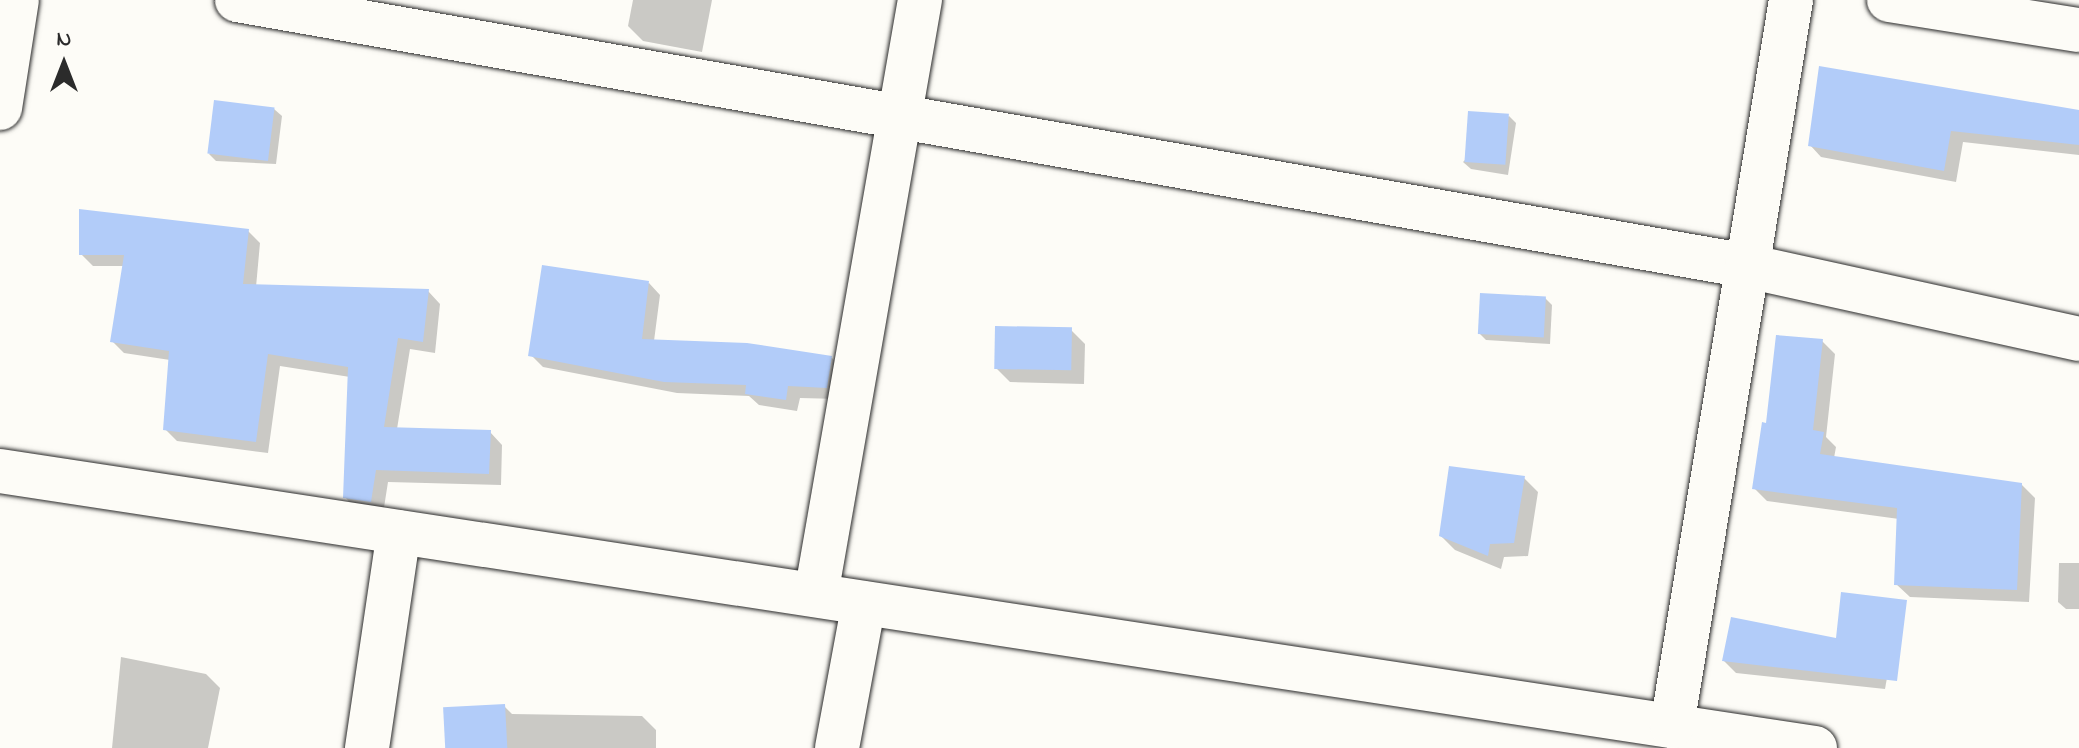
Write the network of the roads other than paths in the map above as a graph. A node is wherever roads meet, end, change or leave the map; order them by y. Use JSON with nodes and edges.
{"nodes":[{"id":1,"x":17,"y":0,"type":"edge"},
{"id":2,"x":237,"y":0,"type":"edge"},
{"id":3,"x":920,"y":0,"type":"edge"},
{"id":4,"x":1791,"y":0,"type":"edge"},
{"id":5,"x":1889,"y":0,"type":"edge"},
{"id":6,"x":2079,"y":30,"type":"edge"},
{"id":7,"x":0,"y":108,"type":"edge"},
{"id":8,"x":899,"y":117,"type":"junction"},
{"id":9,"x":1747,"y":266,"type":"junction"},
{"id":10,"x":2079,"y":339,"type":"edge"},
{"id":11,"x":0,"y":471,"type":"edge"},
{"id":12,"x":399,"y":532,"type":"junction"},
{"id":13,"x":816,"y":595,"type":"junction"},
{"id":14,"x":864,"y":603,"type":"junction"},
{"id":15,"x":1672,"y":726,"type":"junction"},
{"id":16,"x":1738,"y":742,"type":"edge"},
{"id":17,"x":367,"y":748,"type":"edge"},
{"id":18,"x":837,"y":748,"type":"edge"},
{"id":19,"x":1815,"y":748,"type":"edge"}],
"edges":[{"from":1,"to":7,"type":"street"},
{"from":2,"to":8,"type":"street"},
{"from":3,"to":8,"type":"street"},
{"from":4,"to":9,"type":"street"},
{"from":5,"to":6,"type":"street"},
{"from":8,"to":9,"type":"street"},
{"from":8,"to":13,"type":"street"},
{"from":9,"to":10,"type":"street"},
{"from":9,"to":15,"type":"street"},
{"from":11,"to":12,"type":"street"},
{"from":12,"to":13,"type":"street"},
{"from":12,"to":17,"type":"street"},
{"from":13,"to":14,"type":"street"},
{"from":14,"to":15,"type":"street"},
{"from":14,"to":18,"type":"street"},
{"from":15,"to":16,"type":"street"},
{"from":16,"to":19,"type":"street"}]}
